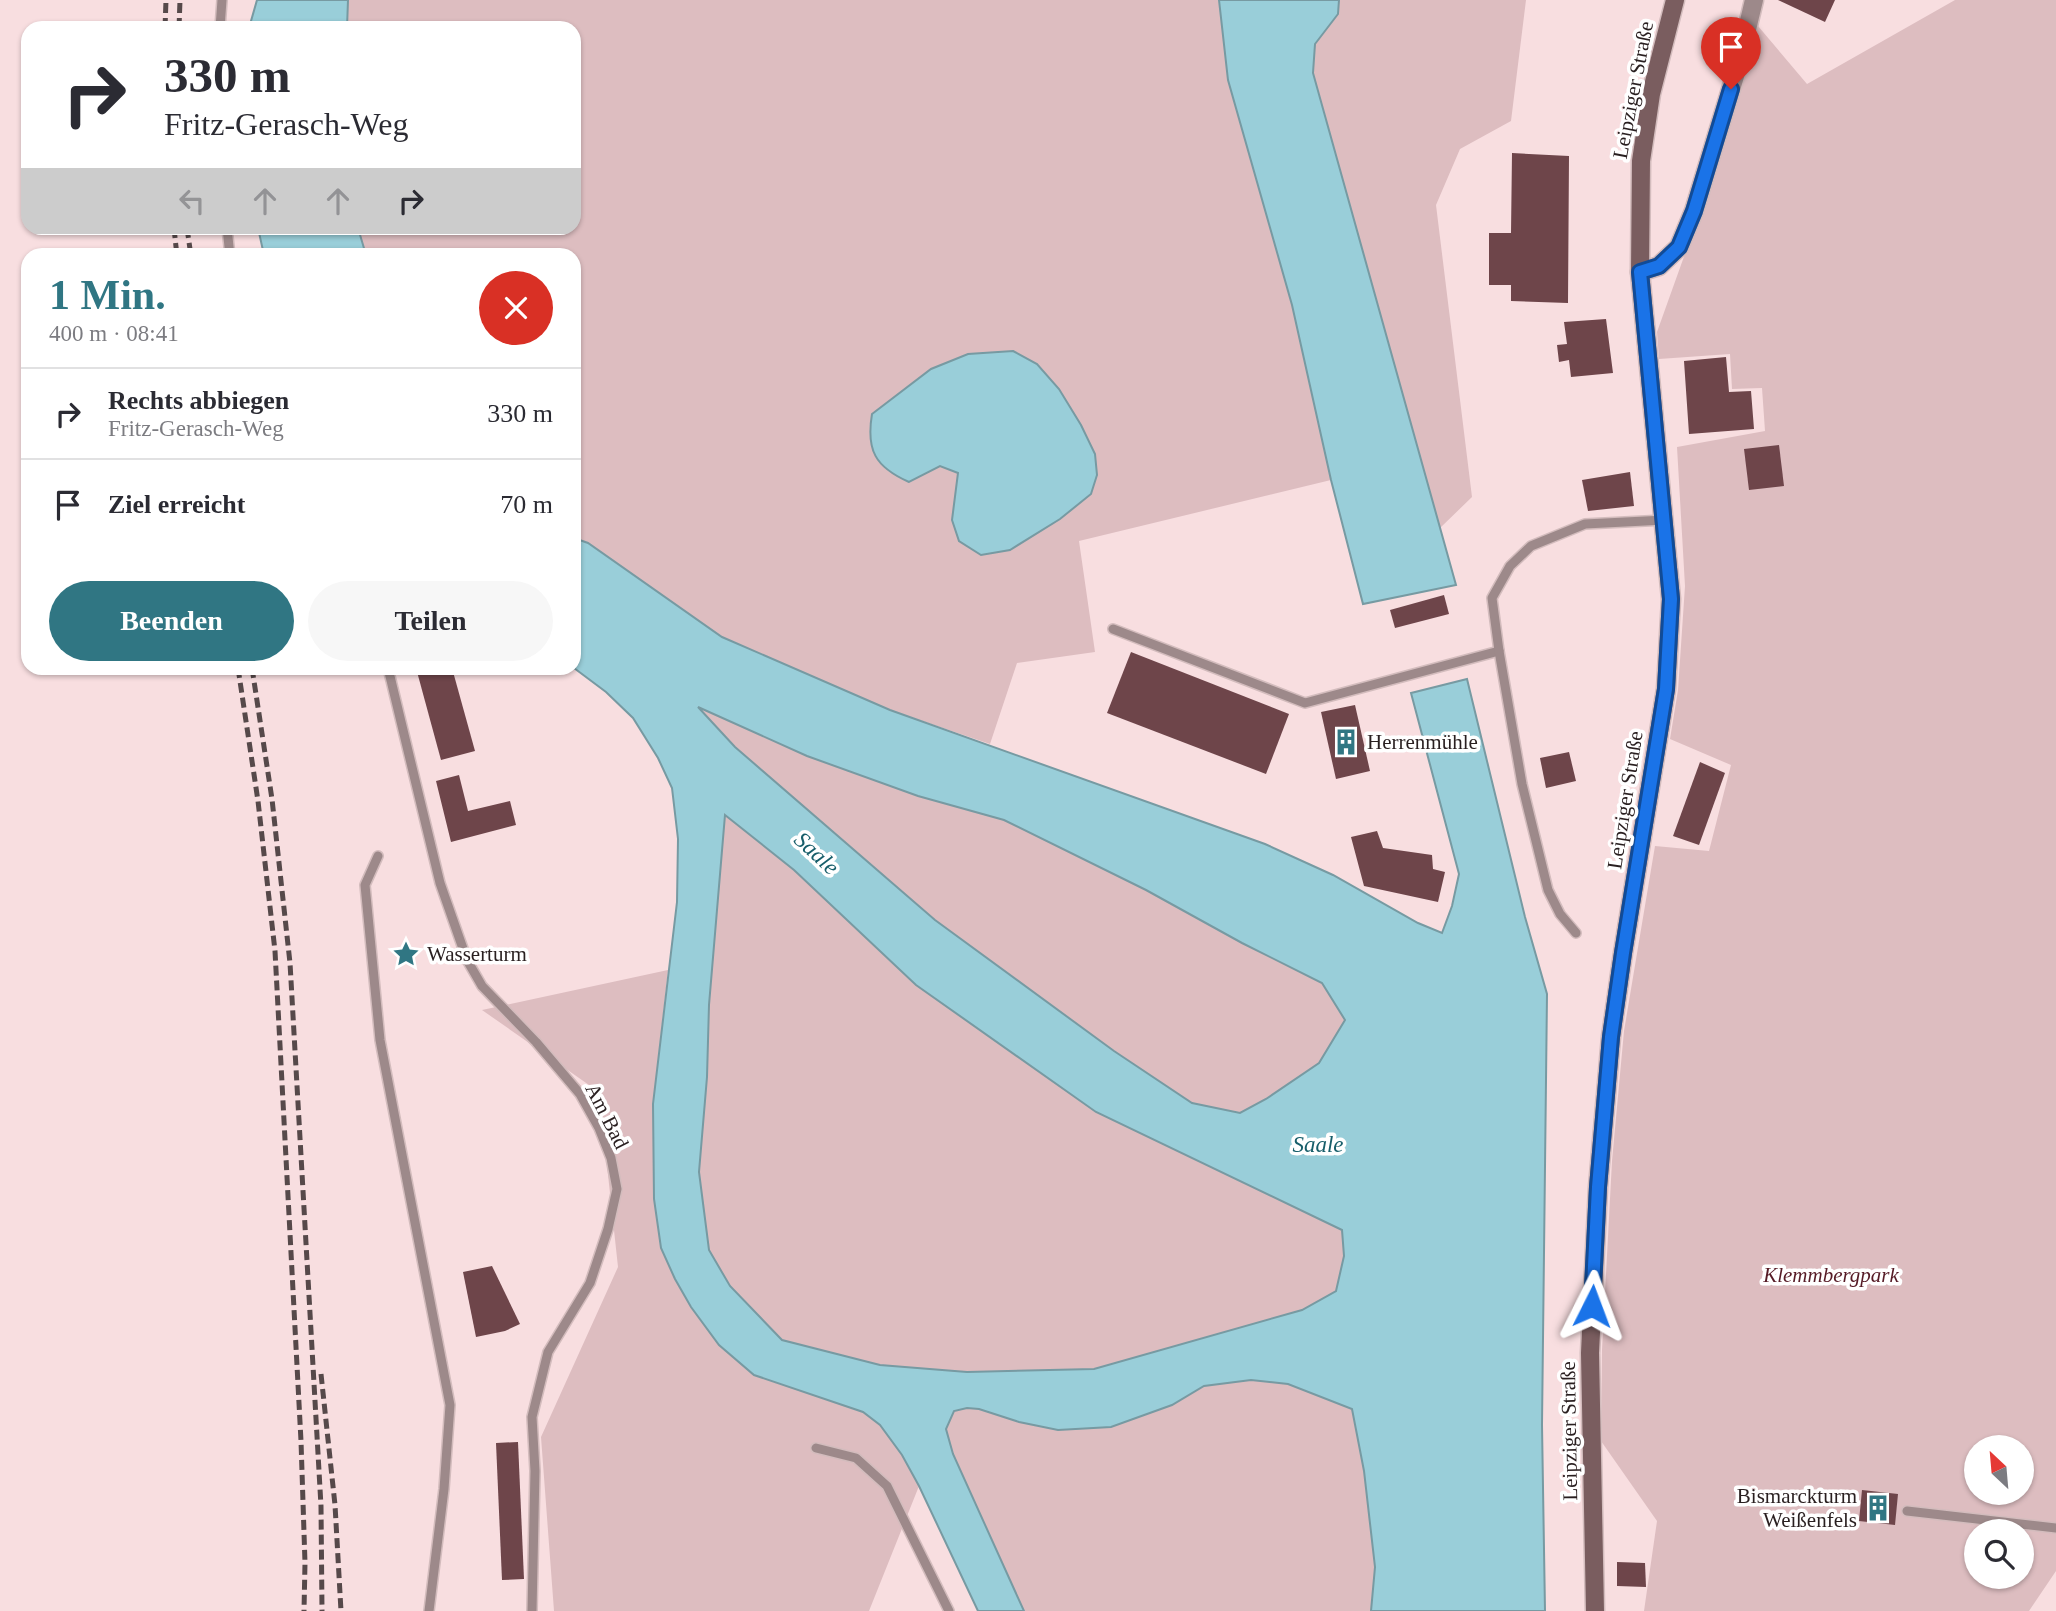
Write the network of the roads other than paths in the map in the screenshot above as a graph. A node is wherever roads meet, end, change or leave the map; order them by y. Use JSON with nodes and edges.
{"nodes":[{"id":1,"x":222,"y":0,"type":"edge"},
{"id":2,"x":1675,"y":0,"type":"edge"},
{"id":3,"x":1754,"y":0,"type":"edge"},
{"id":4,"x":220,"y":21,"type":"edge"},
{"id":5,"x":1640,"y":272,"type":"junction"},
{"id":6,"x":1665,"y":520,"type":"junction"},
{"id":7,"x":1114,"y":629,"type":"dead end"},
{"id":8,"x":1499,"y":651,"type":"junction"},
{"id":9,"x":390,"y":675,"type":"edge"},
{"id":10,"x":378,"y":856,"type":"dead end"},
{"id":11,"x":1576,"y":933,"type":"dead end"},
{"id":12,"x":816,"y":1448,"type":"dead end"},
{"id":13,"x":1908,"y":1511,"type":"dead end"},
{"id":14,"x":2056,"y":1528,"type":"edge"},
{"id":15,"x":429,"y":1611,"type":"edge"},
{"id":16,"x":532,"y":1611,"type":"edge"},
{"id":17,"x":949,"y":1611,"type":"edge"},
{"id":18,"x":1595,"y":1611,"type":"edge"}],
"edges":[{"from":1,"to":4,"type":"lane"},
{"from":2,"to":5,"type":"street","name":"Leipziger Straße"},
{"from":3,"to":5,"type":"street"},
{"from":5,"to":6,"type":"street","name":"Leipziger Straße"},
{"from":6,"to":8,"type":"lane"},
{"from":6,"to":18,"type":"street","name":"Leipziger Straße"},
{"from":7,"to":8,"type":"lane"},
{"from":8,"to":11,"type":"lane"},
{"from":9,"to":16,"type":"lane","name":"Am Bad"},
{"from":10,"to":15,"type":"lane"},
{"from":12,"to":17,"type":"lane"},
{"from":13,"to":14,"type":"lane"}]}
